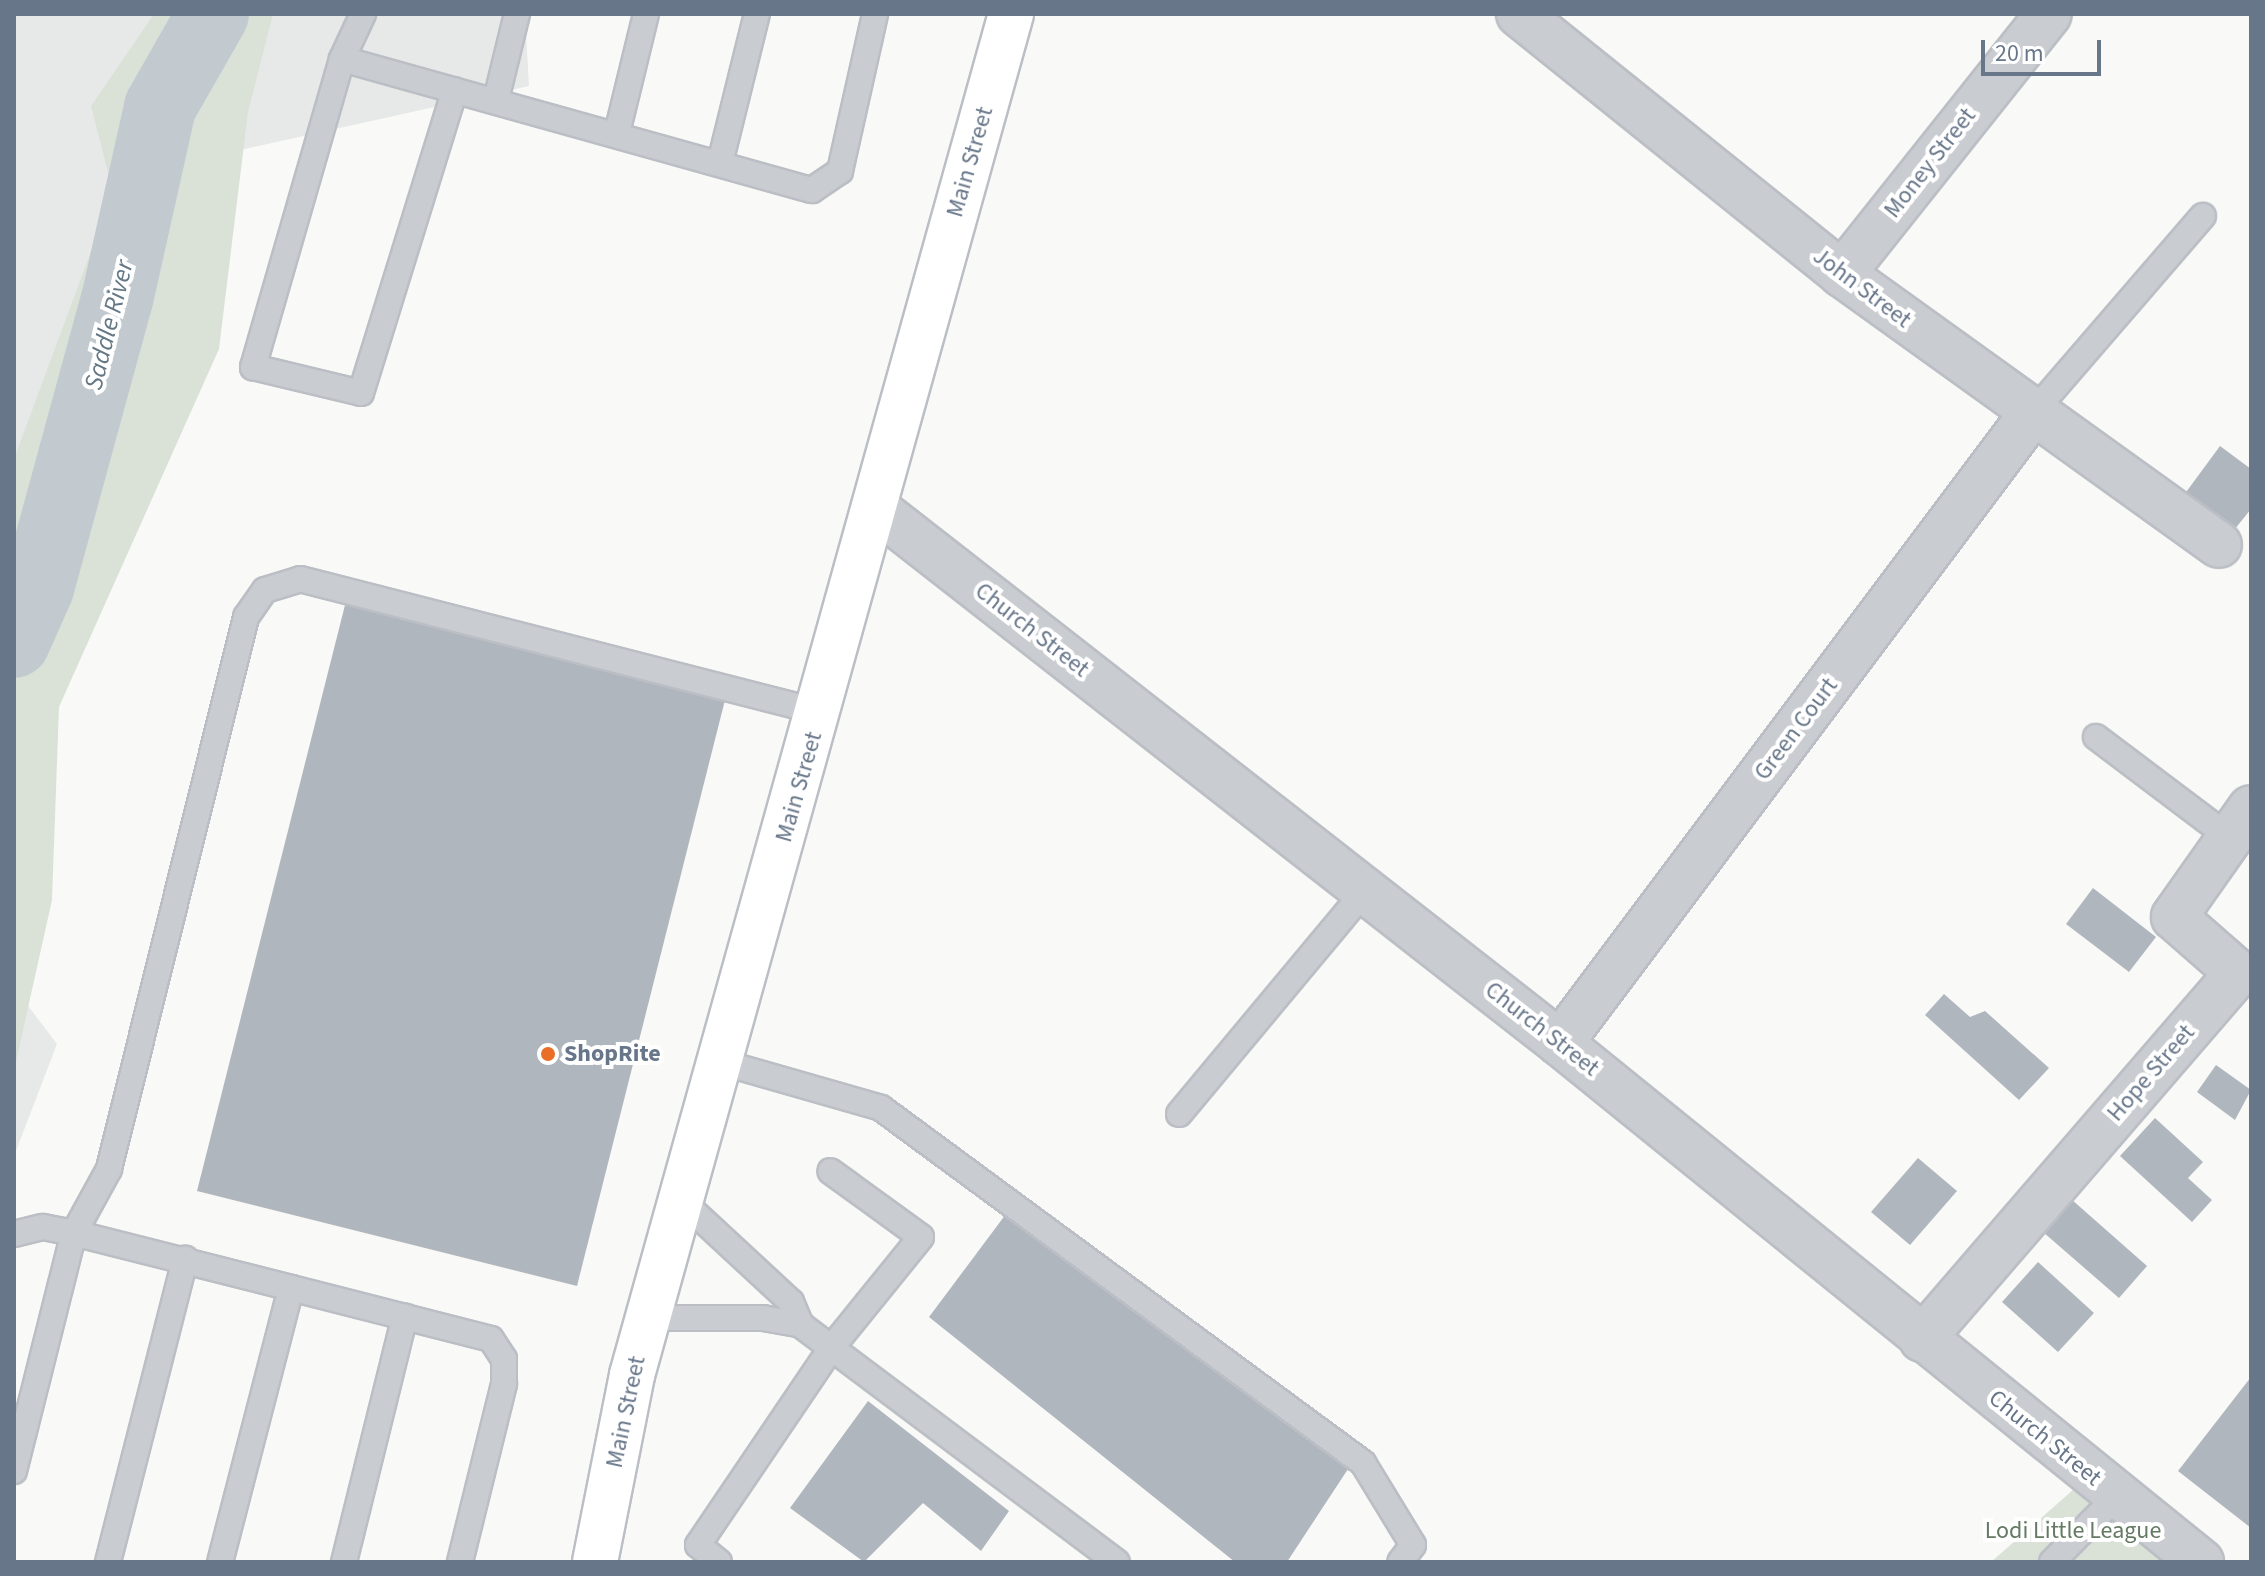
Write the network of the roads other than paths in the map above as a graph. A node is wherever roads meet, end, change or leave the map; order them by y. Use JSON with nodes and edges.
{"nodes":[{"id":1,"x":363,"y":14,"type":"edge"},
{"id":2,"x":517,"y":14,"type":"edge"},
{"id":3,"x":646,"y":14,"type":"edge"},
{"id":4,"x":757,"y":14,"type":"edge"},
{"id":5,"x":875,"y":14,"type":"edge"},
{"id":6,"x":1011,"y":14,"type":"edge"},
{"id":7,"x":1519,"y":14,"type":"edge"},
{"id":8,"x":2049,"y":14,"type":"edge"},
{"id":9,"x":342,"y":59,"type":"junction"},
{"id":10,"x":455,"y":90,"type":"junction"},
{"id":11,"x":496,"y":100,"type":"junction"},
{"id":12,"x":617,"y":133,"type":"junction"},
{"id":13,"x":720,"y":163,"type":"junction"},
{"id":14,"x":2203,"y":216,"type":"dead end"},
{"id":15,"x":1842,"y":274,"type":"junction"},
{"id":16,"x":2031,"y":415,"type":"junction"},
{"id":17,"x":874,"y":507,"type":"junction"},
{"id":18,"x":2219,"y":545,"type":"dead end"},
{"id":19,"x":820,"y":712,"type":"junction"},
{"id":20,"x":2096,"y":737,"type":"dead end"},
{"id":21,"x":2241,"y":823,"type":"edge"},
{"id":22,"x":1365,"y":891,"type":"junction"},
{"id":23,"x":1560,"y":1043,"type":"junction"},
{"id":24,"x":721,"y":1062,"type":"junction"},
{"id":25,"x":1179,"y":1114,"type":"dead end"},
{"id":26,"x":830,"y":1171,"type":"dead end"},
{"id":27,"x":682,"y":1201,"type":"junction"},
{"id":28,"x":74,"y":1233,"type":"junction"},
{"id":29,"x":14,"y":1234,"type":"edge"},
{"id":30,"x":185,"y":1259,"type":"junction"},
{"id":31,"x":291,"y":1288,"type":"junction"},
{"id":32,"x":405,"y":1316,"type":"junction"},
{"id":33,"x":648,"y":1318,"type":"junction"},
{"id":34,"x":801,"y":1325,"type":"junction"},
{"id":35,"x":1922,"y":1339,"type":"junction"},
{"id":36,"x":832,"y":1347,"type":"junction"},
{"id":37,"x":14,"y":1471,"type":"edge"},
{"id":38,"x":2116,"y":1497,"type":"junction"},
{"id":39,"x":1091,"y":1554,"type":"edge"},
{"id":40,"x":108,"y":1562,"type":"edge"},
{"id":41,"x":220,"y":1562,"type":"edge"},
{"id":42,"x":344,"y":1562,"type":"edge"},
{"id":43,"x":460,"y":1562,"type":"edge"},
{"id":44,"x":595,"y":1562,"type":"edge"},
{"id":45,"x":719,"y":1562,"type":"edge"},
{"id":46,"x":1117,"y":1562,"type":"edge"},
{"id":47,"x":1400,"y":1562,"type":"edge"},
{"id":48,"x":2052,"y":1562,"type":"edge"},
{"id":49,"x":2201,"y":1562,"type":"edge"}],
"edges":[{"from":1,"to":9,"type":"lane"},
{"from":2,"to":11,"type":"lane"},
{"from":3,"to":12,"type":"lane"},
{"from":4,"to":13,"type":"lane"},
{"from":5,"to":13,"type":"lane"},
{"from":6,"to":17,"type":"main road","name":"Main Street"},
{"from":7,"to":15,"type":"street","name":"John Street"},
{"from":8,"to":15,"type":"street","name":"Money Street"},
{"from":9,"to":10,"type":"lane"},
{"from":9,"to":10,"type":"lane"},
{"from":10,"to":11,"type":"lane"},
{"from":11,"to":12,"type":"lane"},
{"from":12,"to":13,"type":"lane"},
{"from":14,"to":16,"type":"lane"},
{"from":15,"to":16,"type":"street","name":"John Street"},
{"from":16,"to":18,"type":"street","name":"John Street"},
{"from":16,"to":23,"type":"street","name":"Green Court"},
{"from":17,"to":19,"type":"main road","name":"Main Street"},
{"from":17,"to":22,"type":"street","name":"Church Street"},
{"from":19,"to":24,"type":"main road","name":"Main Street"},
{"from":19,"to":28,"type":"lane"},
{"from":20,"to":21,"type":"lane"},
{"from":21,"to":35,"type":"street","name":"Hope Street"},
{"from":22,"to":23,"type":"street","name":"Church Street"},
{"from":22,"to":25,"type":"lane"},
{"from":23,"to":35,"type":"street","name":"Church Street"},
{"from":24,"to":27,"type":"main road","name":"Main Street"},
{"from":24,"to":47,"type":"lane"},
{"from":26,"to":36,"type":"lane"},
{"from":27,"to":33,"type":"main road","name":"Main Street"},
{"from":27,"to":34,"type":"lane"},
{"from":28,"to":29,"type":"lane"},
{"from":28,"to":30,"type":"lane"},
{"from":28,"to":37,"type":"lane"},
{"from":30,"to":31,"type":"lane"},
{"from":30,"to":40,"type":"lane"},
{"from":31,"to":32,"type":"lane"},
{"from":31,"to":41,"type":"lane"},
{"from":32,"to":42,"type":"lane"},
{"from":32,"to":43,"type":"lane"},
{"from":33,"to":34,"type":"lane"},
{"from":33,"to":44,"type":"main road","name":"Main Street"},
{"from":34,"to":36,"type":"lane"},
{"from":35,"to":38,"type":"street","name":"Church Street"},
{"from":36,"to":39,"type":"lane"},
{"from":36,"to":45,"type":"lane"},
{"from":38,"to":48,"type":"lane"},
{"from":38,"to":49,"type":"street","name":"Church Street"},
{"from":39,"to":46,"type":"lane"}]}
